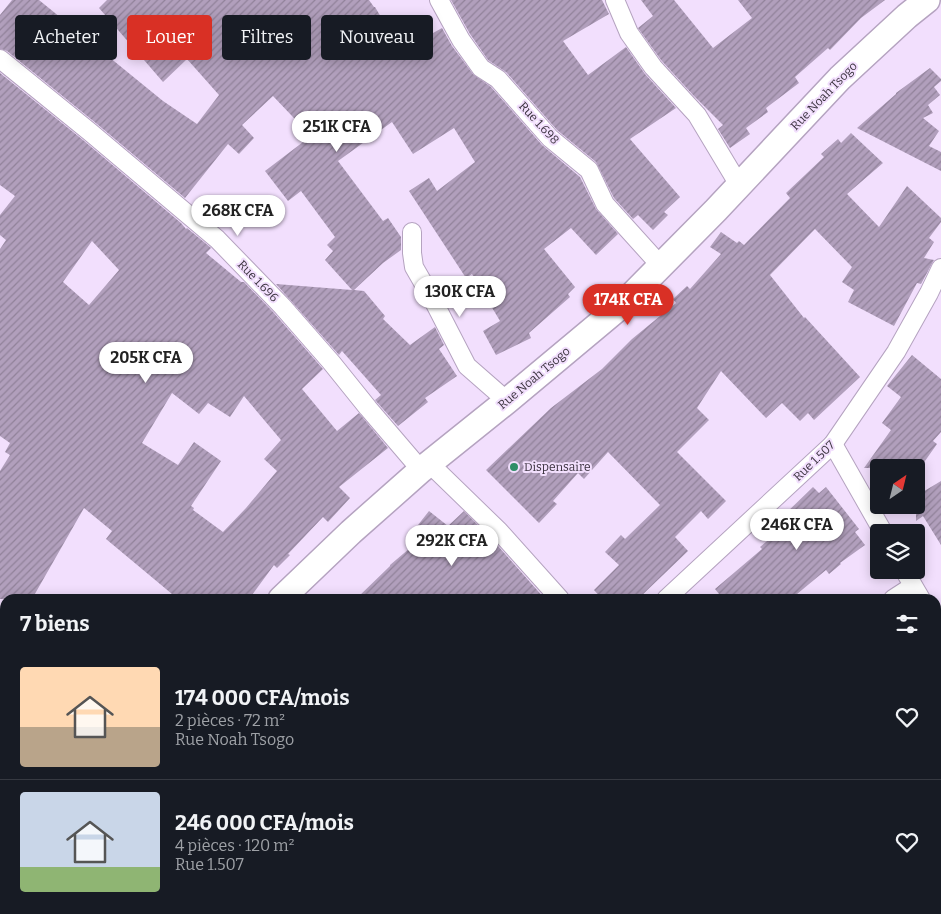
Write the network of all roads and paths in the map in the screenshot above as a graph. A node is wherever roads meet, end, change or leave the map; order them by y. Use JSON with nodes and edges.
{"nodes":[{"id":1,"x":439,"y":0,"type":"edge"},
{"id":2,"x":615,"y":0,"type":"edge"},
{"id":3,"x":927,"y":0,"type":"edge"},
{"id":4,"x":0,"y":59,"type":"edge"},
{"id":5,"x":739,"y":185,"type":"junction"},
{"id":6,"x":412,"y":232,"type":"dead end"},
{"id":7,"x":661,"y":266,"type":"junction"},
{"id":8,"x":941,"y":268,"type":"edge"},
{"id":9,"x":507,"y":402,"type":"junction"},
{"id":10,"x":833,"y":444,"type":"junction"},
{"id":11,"x":426,"y":467,"type":"junction"},
{"id":12,"x":878,"y":524,"type":"edge"},
{"id":13,"x":909,"y":579,"type":"edge"},
{"id":14,"x":917,"y":592,"type":"edge"},
{"id":15,"x":286,"y":594,"type":"edge"},
{"id":16,"x":556,"y":594,"type":"edge"},
{"id":17,"x":671,"y":594,"type":"edge"}],
"edges":[{"from":1,"to":7,"type":"street","name":"Rue 1.698"},
{"from":2,"to":5,"type":"street"},
{"from":3,"to":5,"type":"main road","name":"Rue Noah Tsogo"},
{"from":4,"to":11,"type":"street","name":"Rue 1.696"},
{"from":5,"to":7,"type":"main road","name":"Rue Noah Tsogo"},
{"from":6,"to":9,"type":"street"},
{"from":7,"to":9,"type":"main road","name":"Rue Noah Tsogo"},
{"from":8,"to":10,"type":"street","name":"Rue 1.507"},
{"from":9,"to":11,"type":"main road","name":"Rue Noah Tsogo"},
{"from":10,"to":12,"type":"street"},
{"from":10,"to":17,"type":"street","name":"Rue 1.507"},
{"from":11,"to":15,"type":"main road","name":"Rue Noah Tsogo"},
{"from":11,"to":16,"type":"street","name":"Rue 1.696"},
{"from":13,"to":14,"type":"street"}]}
